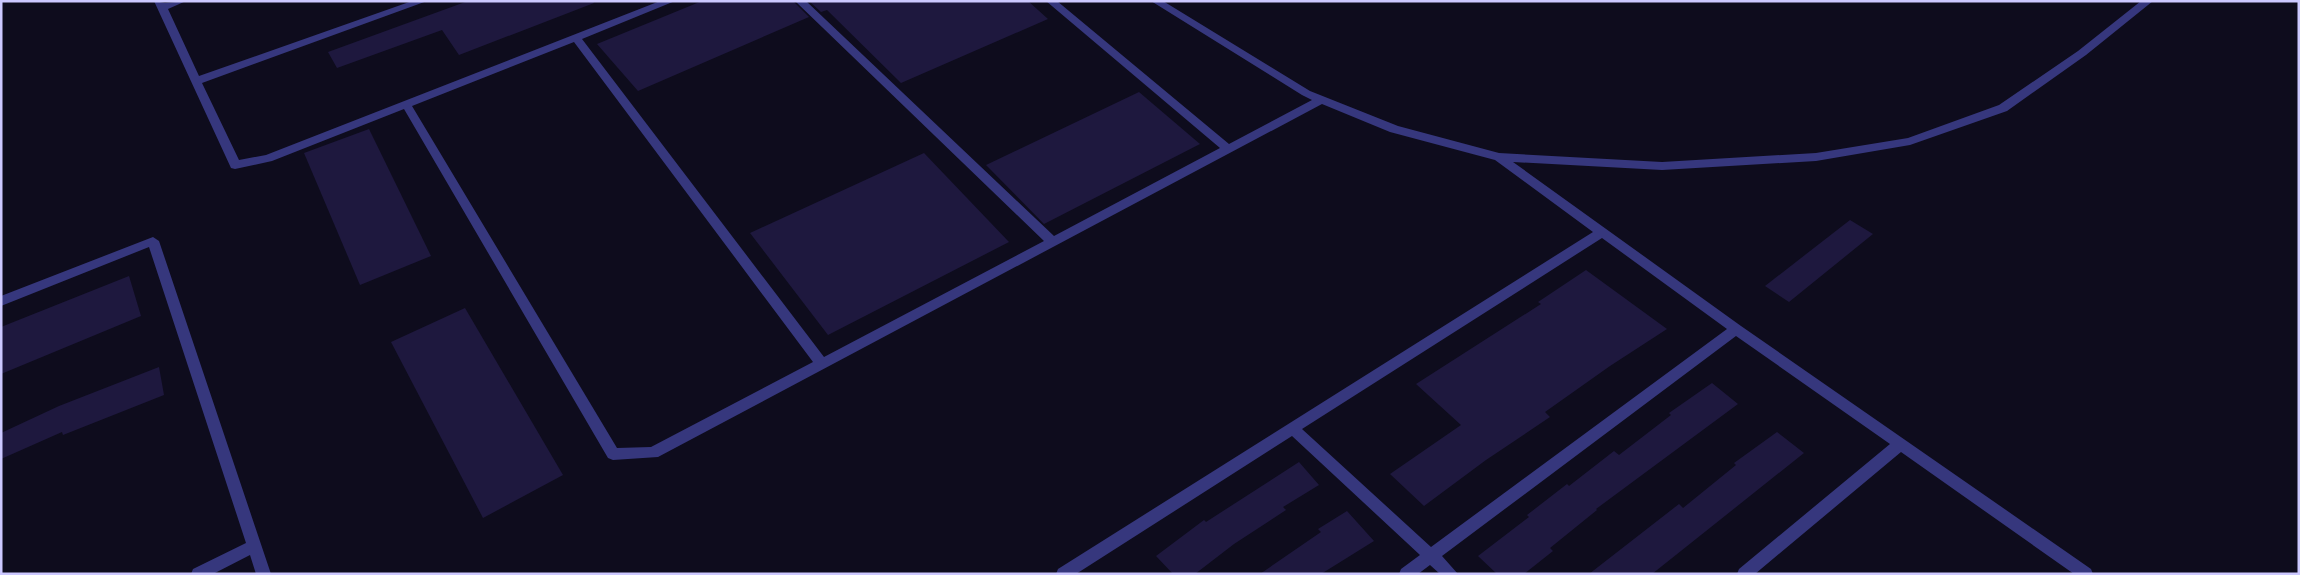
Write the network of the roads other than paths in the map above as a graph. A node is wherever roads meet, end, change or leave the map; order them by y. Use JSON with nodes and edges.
{"nodes":[{"id":1,"x":181,"y":1,"type":"edge"},
{"id":2,"x":422,"y":1,"type":"edge"},
{"id":3,"x":670,"y":1,"type":"edge"},
{"id":4,"x":800,"y":1,"type":"edge"},
{"id":5,"x":1051,"y":1,"type":"edge"},
{"id":6,"x":1156,"y":1,"type":"edge"},
{"id":7,"x":2148,"y":1,"type":"edge"},
{"id":8,"x":161,"y":4,"type":"edge"},
{"id":9,"x":576,"y":38,"type":"junction"},
{"id":10,"x":196,"y":81,"type":"junction"},
{"id":11,"x":1322,"y":100,"type":"junction"},
{"id":12,"x":406,"y":104,"type":"junction"},
{"id":13,"x":1228,"y":149,"type":"junction"},
{"id":14,"x":1498,"y":157,"type":"junction"},
{"id":15,"x":1602,"y":232,"type":"junction"},
{"id":16,"x":1053,"y":242,"type":"junction"},
{"id":17,"x":1,"y":301,"type":"edge"},
{"id":18,"x":1736,"y":329,"type":"junction"},
{"id":19,"x":822,"y":364,"type":"junction"},
{"id":20,"x":1292,"y":428,"type":"junction"},
{"id":21,"x":1900,"y":444,"type":"junction"},
{"id":22,"x":255,"y":546,"type":"junction"},
{"id":23,"x":1431,"y":555,"type":"junction"},
{"id":24,"x":198,"y":574,"type":"edge"},
{"id":25,"x":264,"y":574,"type":"edge"},
{"id":26,"x":1063,"y":574,"type":"edge"},
{"id":27,"x":1406,"y":574,"type":"edge"},
{"id":28,"x":1451,"y":574,"type":"edge"},
{"id":29,"x":1744,"y":574,"type":"edge"},
{"id":30,"x":2086,"y":574,"type":"edge"}],
"edges":[{"from":1,"to":8,"type":"street"},
{"from":2,"to":10,"type":"street"},
{"from":3,"to":9,"type":"street"},
{"from":4,"to":16,"type":"street"},
{"from":5,"to":13,"type":"street"},
{"from":6,"to":11,"type":"street"},
{"from":7,"to":14,"type":"street"},
{"from":8,"to":10,"type":"street"},
{"from":9,"to":12,"type":"street"},
{"from":9,"to":19,"type":"street"},
{"from":10,"to":12,"type":"street"},
{"from":11,"to":13,"type":"street"},
{"from":11,"to":14,"type":"street"},
{"from":12,"to":19,"type":"street"},
{"from":13,"to":16,"type":"street"},
{"from":14,"to":15,"type":"street"},
{"from":15,"to":18,"type":"street"},
{"from":15,"to":20,"type":"street"},
{"from":16,"to":19,"type":"street"},
{"from":17,"to":22,"type":"street"},
{"from":18,"to":21,"type":"street"},
{"from":18,"to":23,"type":"street"},
{"from":20,"to":23,"type":"street"},
{"from":20,"to":26,"type":"street"},
{"from":21,"to":29,"type":"street"},
{"from":21,"to":30,"type":"street"},
{"from":22,"to":24,"type":"street"},
{"from":22,"to":25,"type":"street"},
{"from":23,"to":27,"type":"street"},
{"from":23,"to":28,"type":"street"}]}
